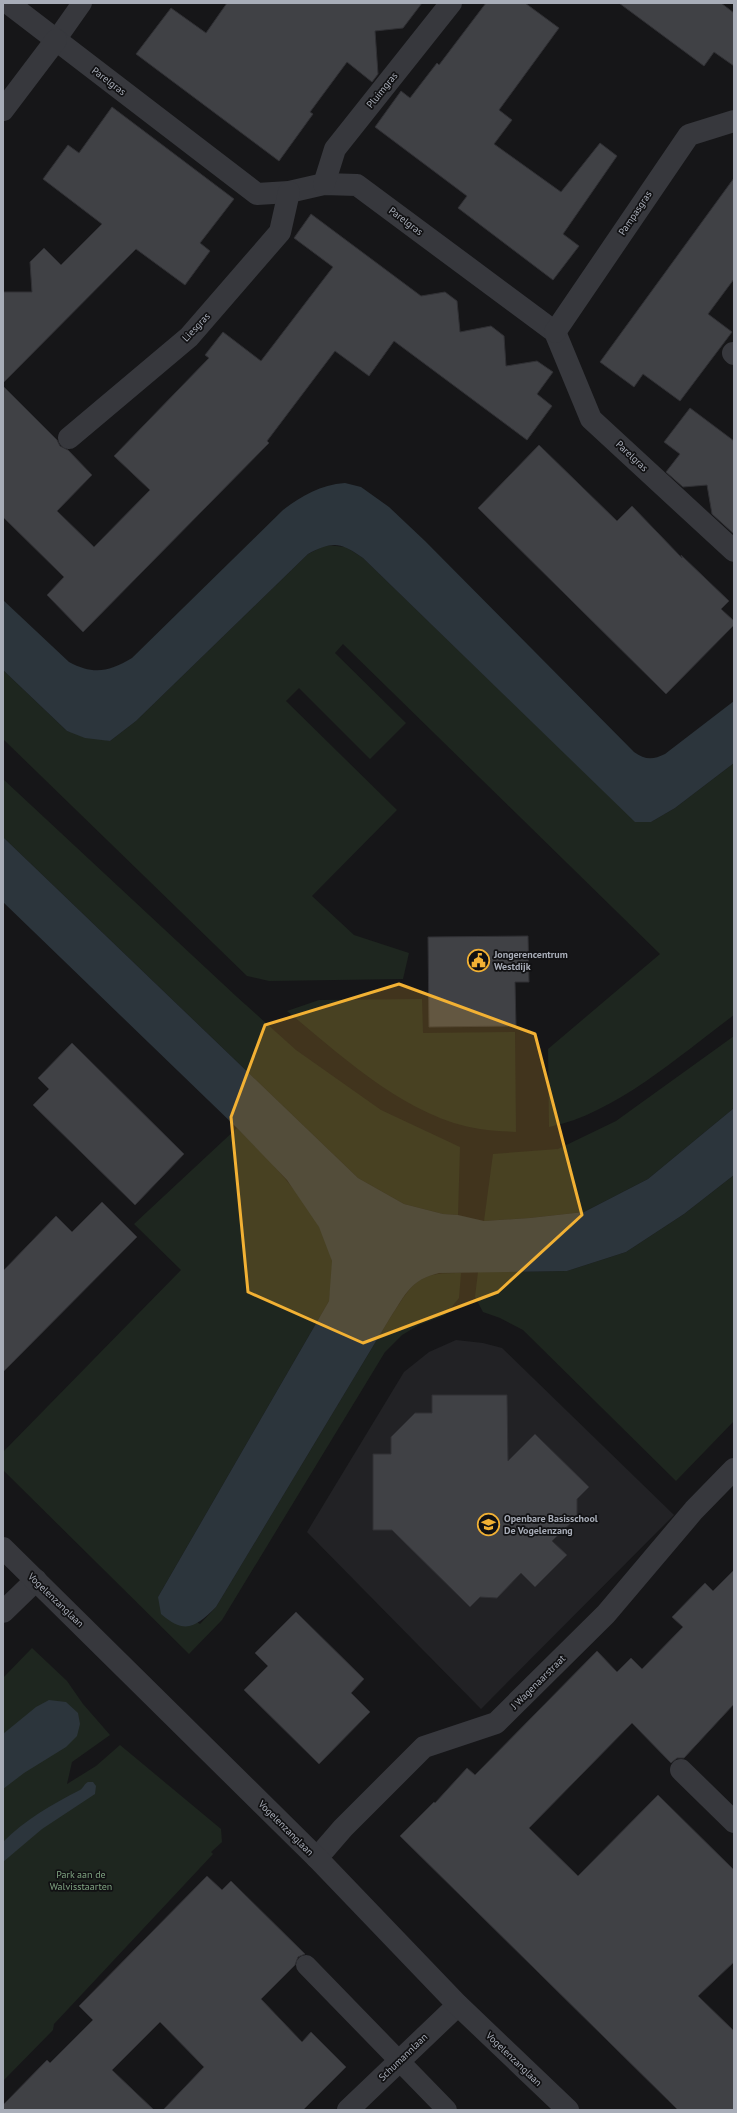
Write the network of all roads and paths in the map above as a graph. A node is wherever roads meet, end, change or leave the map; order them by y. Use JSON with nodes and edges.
{"nodes":[{"id":1,"x":8,"y":3,"type":"edge"},
{"id":2,"x":82,"y":3,"type":"edge"},
{"id":3,"x":451,"y":3,"type":"edge"},
{"id":4,"x":56,"y":40,"type":"junction"},
{"id":5,"x":3,"y":110,"type":"edge"},
{"id":6,"x":734,"y":121,"type":"edge"},
{"id":7,"x":324,"y":184,"type":"junction"},
{"id":8,"x":289,"y":192,"type":"junction"},
{"id":9,"x":555,"y":332,"type":"junction"},
{"id":10,"x":69,"y":438,"type":"dead end"},
{"id":11,"x":734,"y":551,"type":"edge"},
{"id":12,"x":734,"y":1469,"type":"edge"},
{"id":13,"x":3,"y":1548,"type":"edge"},
{"id":14,"x":36,"y":1580,"type":"junction"},
{"id":15,"x":3,"y":1612,"type":"edge"},
{"id":16,"x":681,"y":1770,"type":"dead end"},
{"id":17,"x":734,"y":1822,"type":"edge"},
{"id":18,"x":317,"y":1858,"type":"junction"},
{"id":19,"x":306,"y":1965,"type":"dead end"},
{"id":20,"x":458,"y":2005,"type":"junction"},
{"id":21,"x":399,"y":2061,"type":"junction"},
{"id":22,"x":348,"y":2110,"type":"edge"},
{"id":23,"x":447,"y":2110,"type":"edge"},
{"id":24,"x":568,"y":2110,"type":"edge"}],
"edges":[{"from":1,"to":4,"type":"street","name":"Parelgras"},
{"from":2,"to":4,"type":"lane"},
{"from":3,"to":7,"type":"street","name":"Pluimgras"},
{"from":4,"to":5,"type":"street"},
{"from":4,"to":8,"type":"street","name":"Parelgras"},
{"from":6,"to":9,"type":"street","name":"Pampasgras"},
{"from":7,"to":8,"type":"street","name":"Parelgras"},
{"from":7,"to":9,"type":"street","name":"Parelgras"},
{"from":8,"to":10,"type":"street","name":"Liesgras"},
{"from":9,"to":11,"type":"street","name":"Parelgras"},
{"from":12,"to":18,"type":"street","name":"J Wagenaarstraat"},
{"from":13,"to":14,"type":"street","name":"Vogelenzanglaan"},
{"from":14,"to":15,"type":"street"},
{"from":14,"to":18,"type":"street","name":"Vogelenzanglaan"},
{"from":16,"to":17,"type":"street"},
{"from":18,"to":20,"type":"street","name":"Vogelenzanglaan"},
{"from":19,"to":21,"type":"lane"},
{"from":20,"to":21,"type":"street","name":"Schumannlaan"},
{"from":20,"to":24,"type":"street","name":"Vogelenzanglaan"},
{"from":21,"to":22,"type":"street","name":"Schumannlaan"},
{"from":21,"to":23,"type":"lane"}]}
